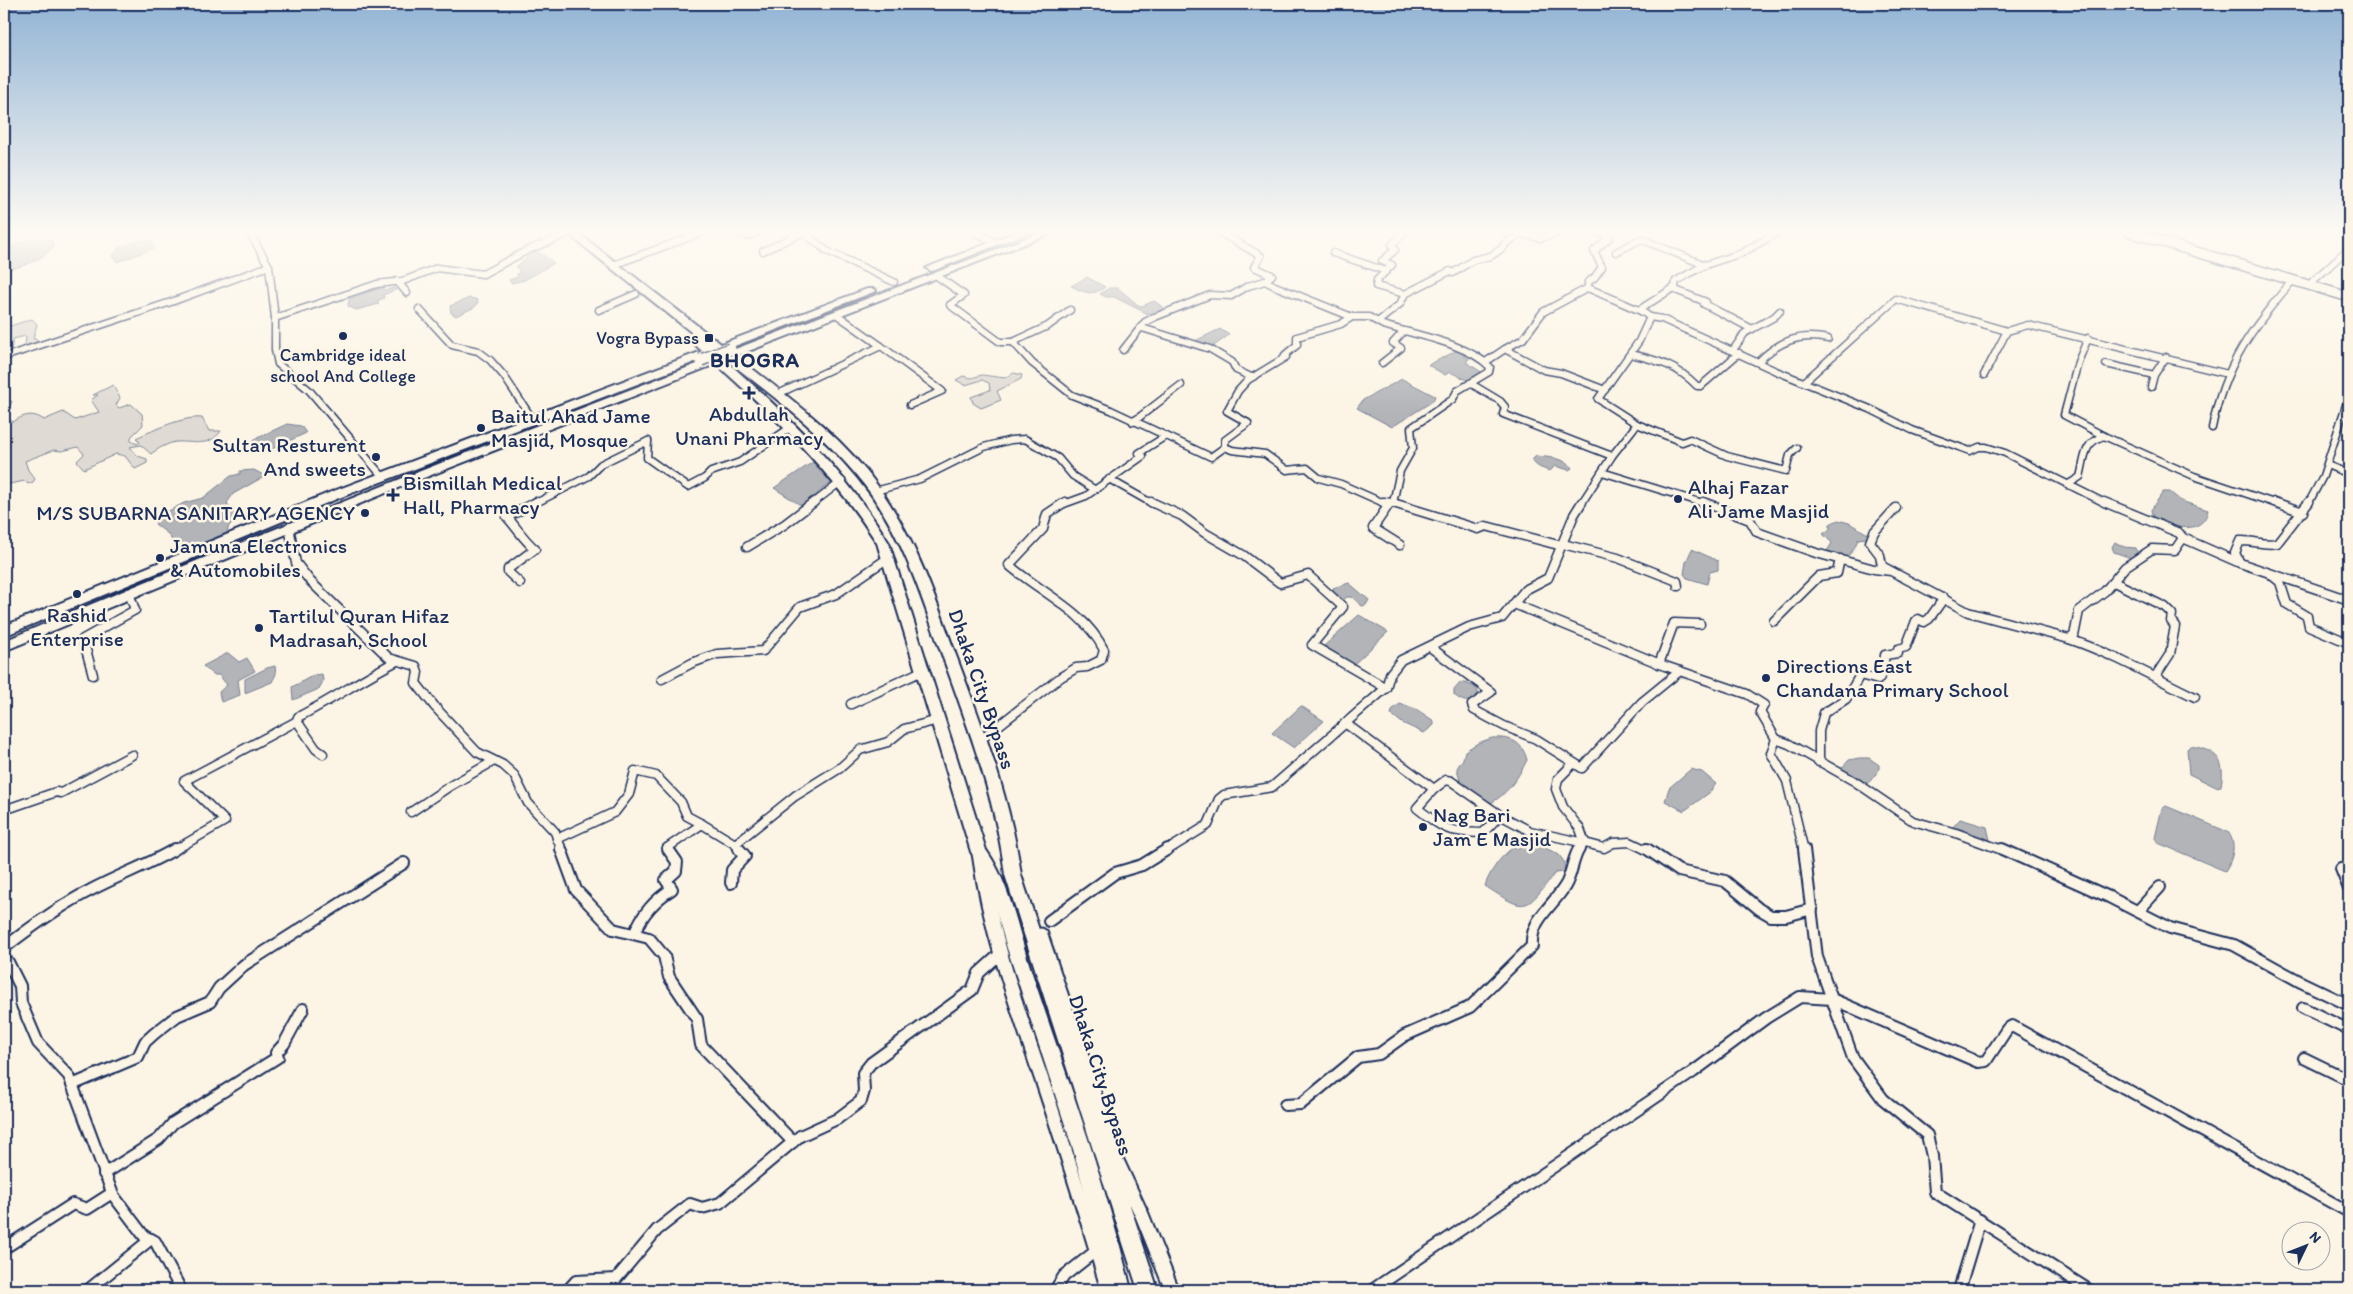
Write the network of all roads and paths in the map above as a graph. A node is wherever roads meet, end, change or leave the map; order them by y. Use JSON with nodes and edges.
{"nodes":[{"id":1,"x":198,"y":292,"type":"edge"},
{"id":2,"x":271,"y":292,"type":"edge"},
{"id":3,"x":352,"y":292,"type":"edge"},
{"id":4,"x":645,"y":292,"type":"edge"},
{"id":5,"x":869,"y":292,"type":"edge"},
{"id":6,"x":877,"y":292,"type":"edge"},
{"id":7,"x":893,"y":292,"type":"edge"},
{"id":8,"x":960,"y":292,"type":"edge"},
{"id":9,"x":1237,"y":292,"type":"edge"},
{"id":10,"x":1293,"y":292,"type":"edge"},
{"id":11,"x":1399,"y":292,"type":"edge"},
{"id":12,"x":1409,"y":292,"type":"edge"},
{"id":13,"x":1580,"y":292,"type":"edge"},
{"id":14,"x":1598,"y":292,"type":"edge"},
{"id":15,"x":1667,"y":292,"type":"edge"},
{"id":16,"x":1682,"y":292,"type":"edge"},
{"id":17,"x":2282,"y":292,"type":"edge"},
{"id":18,"x":636,"y":294,"type":"joint"},
{"id":19,"x":1405,"y":294,"type":"junction"},
{"id":20,"x":419,"y":308,"type":"dead end"},
{"id":21,"x":600,"y":310,"type":"dead end"},
{"id":22,"x":1070,"y":310,"type":"dead end"},
{"id":23,"x":1780,"y":310,"type":"dead end"},
{"id":24,"x":1642,"y":311,"type":"junction"},
{"id":25,"x":836,"y":314,"type":"junction"},
{"id":26,"x":1352,"y":317,"type":"junction"},
{"id":27,"x":1650,"y":317,"type":"junction"},
{"id":28,"x":276,"y":318,"type":"junction"},
{"id":29,"x":1379,"y":321,"type":"junction"},
{"id":30,"x":1142,"y":328,"type":"junction"},
{"id":31,"x":1752,"y":329,"type":"junction"},
{"id":32,"x":2007,"y":331,"type":"junction"},
{"id":33,"x":1403,"y":332,"type":"junction"},
{"id":34,"x":2088,"y":338,"type":"junction"},
{"id":35,"x":1828,"y":339,"type":"dead end"},
{"id":36,"x":1013,"y":342,"type":"junction"},
{"id":37,"x":881,"y":346,"type":"junction"},
{"id":38,"x":1505,"y":349,"type":"junction"},
{"id":39,"x":1123,"y":350,"type":"dead end"},
{"id":40,"x":1736,"y":352,"type":"junction"},
{"id":41,"x":718,"y":354,"type":"junction"},
{"id":42,"x":1630,"y":354,"type":"junction"},
{"id":43,"x":4,"y":357,"type":"edge"},
{"id":44,"x":2166,"y":357,"type":"junction"},
{"id":45,"x":1487,"y":361,"type":"junction"},
{"id":46,"x":1758,"y":362,"type":"junction"},
{"id":47,"x":1382,"y":363,"type":"dead end"},
{"id":48,"x":2106,"y":364,"type":"dead end"},
{"id":49,"x":2228,"y":374,"type":"junction"},
{"id":50,"x":1984,"y":375,"type":"dead end"},
{"id":51,"x":2154,"y":375,"type":"junction"},
{"id":52,"x":1251,"y":377,"type":"junction"},
{"id":53,"x":1804,"y":382,"type":"junction"},
{"id":54,"x":1470,"y":383,"type":"junction"},
{"id":55,"x":1181,"y":385,"type":"dead end"},
{"id":56,"x":2151,"y":386,"type":"dead end"},
{"id":57,"x":1605,"y":390,"type":"junction"},
{"id":58,"x":778,"y":394,"type":"junction"},
{"id":59,"x":2349,"y":396,"type":"edge"},
{"id":60,"x":910,"y":405,"type":"dead end"},
{"id":61,"x":533,"y":420,"type":"junction"},
{"id":62,"x":1133,"y":422,"type":"junction"},
{"id":63,"x":1637,"y":424,"type":"junction"},
{"id":64,"x":791,"y":427,"type":"junction"},
{"id":65,"x":2212,"y":428,"type":"dead end"},
{"id":66,"x":1166,"y":436,"type":"junction"},
{"id":67,"x":2104,"y":436,"type":"junction"},
{"id":68,"x":1225,"y":447,"type":"junction"},
{"id":69,"x":1797,"y":448,"type":"dead end"},
{"id":70,"x":1612,"y":456,"type":"junction"},
{"id":71,"x":2326,"y":465,"type":"junction"},
{"id":72,"x":1602,"y":472,"type":"junction"},
{"id":73,"x":2349,"y":474,"type":"edge"},
{"id":74,"x":383,"y":477,"type":"junction"},
{"id":75,"x":1109,"y":479,"type":"junction"},
{"id":76,"x":842,"y":481,"type":"junction"},
{"id":77,"x":2067,"y":485,"type":"junction"},
{"id":78,"x":1094,"y":489,"type":"junction"},
{"id":79,"x":875,"y":491,"type":"junction"},
{"id":80,"x":1390,"y":503,"type":"junction"},
{"id":81,"x":1896,"y":508,"type":"dead end"},
{"id":82,"x":2304,"y":512,"type":"junction"},
{"id":83,"x":289,"y":527,"type":"junction"},
{"id":84,"x":2183,"y":538,"type":"junction"},
{"id":85,"x":1400,"y":545,"type":"dead end"},
{"id":86,"x":1563,"y":545,"type":"junction"},
{"id":87,"x":747,"y":547,"type":"dead end"},
{"id":88,"x":888,"y":558,"type":"junction"},
{"id":89,"x":1840,"y":559,"type":"junction"},
{"id":90,"x":2240,"y":563,"type":"junction"},
{"id":91,"x":1891,"y":571,"type":"junction"},
{"id":92,"x":2268,"y":572,"type":"junction"},
{"id":93,"x":2114,"y":582,"type":"junction"},
{"id":94,"x":520,"y":583,"type":"dead end"},
{"id":95,"x":1678,"y":586,"type":"dead end"},
{"id":96,"x":129,"y":592,"type":"junction"},
{"id":97,"x":1944,"y":598,"type":"junction"},
{"id":98,"x":2349,"y":600,"type":"edge"},
{"id":99,"x":1514,"y":604,"type":"junction"},
{"id":100,"x":1774,"y":621,"type":"dead end"},
{"id":101,"x":1700,"y":624,"type":"dead end"},
{"id":102,"x":4,"y":631,"type":"edge"},
{"id":103,"x":2070,"y":639,"type":"junction"},
{"id":104,"x":2349,"y":643,"type":"edge"},
{"id":105,"x":4,"y":646,"type":"edge"},
{"id":106,"x":1430,"y":647,"type":"junction"},
{"id":107,"x":397,"y":661,"type":"junction"},
{"id":108,"x":1659,"y":664,"type":"junction"},
{"id":109,"x":922,"y":671,"type":"junction"},
{"id":110,"x":1680,"y":671,"type":"junction"},
{"id":111,"x":92,"y":675,"type":"dead end"},
{"id":112,"x":2155,"y":676,"type":"junction"},
{"id":113,"x":662,"y":679,"type":"dead end"},
{"id":114,"x":1386,"y":688,"type":"junction"},
{"id":115,"x":2195,"y":698,"type":"dead end"},
{"id":116,"x":851,"y":704,"type":"dead end"},
{"id":117,"x":938,"y":720,"type":"junction"},
{"id":118,"x":297,"y":721,"type":"junction"},
{"id":119,"x":1345,"y":723,"type":"junction"},
{"id":120,"x":1776,"y":739,"type":"junction"},
{"id":121,"x":980,"y":740,"type":"junction"},
{"id":122,"x":323,"y":754,"type":"dead end"},
{"id":123,"x":132,"y":755,"type":"dead end"},
{"id":124,"x":494,"y":761,"type":"junction"},
{"id":125,"x":1820,"y":762,"type":"junction"},
{"id":126,"x":1573,"y":764,"type":"junction"},
{"id":127,"x":1434,"y":789,"type":"junction"},
{"id":128,"x":4,"y":810,"type":"edge"},
{"id":129,"x":411,"y":812,"type":"dead end"},
{"id":130,"x":1500,"y":815,"type":"junction"},
{"id":131,"x":702,"y":824,"type":"junction"},
{"id":132,"x":557,"y":839,"type":"junction"},
{"id":133,"x":735,"y":844,"type":"junction"},
{"id":134,"x":1584,"y":844,"type":"junction"},
{"id":135,"x":979,"y":852,"type":"junction"},
{"id":136,"x":1011,"y":855,"type":"junction"},
{"id":137,"x":404,"y":863,"type":"dead end"},
{"id":138,"x":2349,"y":868,"type":"edge"},
{"id":139,"x":731,"y":883,"type":"dead end"},
{"id":140,"x":2160,"y":887,"type":"dead end"},
{"id":141,"x":2349,"y":889,"type":"edge"},
{"id":142,"x":1812,"y":910,"type":"junction"},
{"id":143,"x":2138,"y":911,"type":"junction"},
{"id":144,"x":1049,"y":921,"type":"dead end"},
{"id":145,"x":634,"y":932,"type":"junction"},
{"id":146,"x":4,"y":948,"type":"edge"},
{"id":147,"x":1000,"y":954,"type":"junction"},
{"id":148,"x":4,"y":960,"type":"edge"},
{"id":149,"x":1832,"y":999,"type":"junction"},
{"id":150,"x":2349,"y":1005,"type":"edge"},
{"id":151,"x":2303,"y":1008,"type":"dead end"},
{"id":152,"x":303,"y":1009,"type":"dead end"},
{"id":153,"x":2349,"y":1030,"type":"edge"},
{"id":154,"x":2304,"y":1058,"type":"dead end"},
{"id":155,"x":2349,"y":1080,"type":"edge"},
{"id":156,"x":72,"y":1085,"type":"junction"},
{"id":157,"x":1284,"y":1105,"type":"dead end"},
{"id":158,"x":793,"y":1142,"type":"junction"},
{"id":159,"x":104,"y":1174,"type":"junction"},
{"id":160,"x":112,"y":1192,"type":"junction"},
{"id":161,"x":2349,"y":1212,"type":"edge"},
{"id":162,"x":1980,"y":1220,"type":"junction"},
{"id":163,"x":151,"y":1239,"type":"junction"},
{"id":164,"x":4,"y":1242,"type":"edge"},
{"id":165,"x":1097,"y":1250,"type":"junction"},
{"id":166,"x":88,"y":1290,"type":"edge"},
{"id":167,"x":181,"y":1290,"type":"edge"},
{"id":168,"x":568,"y":1290,"type":"edge"},
{"id":169,"x":1055,"y":1290,"type":"edge"},
{"id":170,"x":1108,"y":1290,"type":"edge"},
{"id":171,"x":1121,"y":1290,"type":"edge"},
{"id":172,"x":1148,"y":1290,"type":"edge"},
{"id":173,"x":1172,"y":1290,"type":"edge"},
{"id":174,"x":1372,"y":1290,"type":"edge"},
{"id":175,"x":1959,"y":1290,"type":"edge"},
{"id":176,"x":2089,"y":1290,"type":"edge"}],
"edges":[{"from":1,"to":43,"type":"street"},
{"from":2,"to":28,"type":"street"},
{"from":3,"to":28,"type":"street"},
{"from":4,"to":41,"type":"highway","name":"Dhaka City Bypass"},
{"from":5,"to":41,"type":"highway"},
{"from":6,"to":41,"type":"highway"},
{"from":7,"to":25,"type":"highway"},
{"from":8,"to":36,"type":"street"},
{"from":9,"to":30,"type":"street"},
{"from":10,"to":26,"type":"street"},
{"from":11,"to":19,"type":"street"},
{"from":12,"to":19,"type":"street"},
{"from":13,"to":38,"type":"street"},
{"from":14,"to":24,"type":"street"},
{"from":15,"to":24,"type":"street"},
{"from":16,"to":31,"type":"street"},
{"from":17,"to":49,"type":"street"},
{"from":18,"to":21,"type":"street"},
{"from":18,"to":41,"type":"highway"},
{"from":19,"to":29,"type":"street"},
{"from":20,"to":61,"type":"street"},
{"from":22,"to":36,"type":"street"},
{"from":23,"to":31,"type":"street"},
{"from":24,"to":27,"type":"street"},
{"from":25,"to":37,"type":"street"},
{"from":25,"to":41,"type":"highway"},
{"from":26,"to":29,"type":"street"},
{"from":26,"to":52,"type":"street"},
{"from":27,"to":40,"type":"street"},
{"from":27,"to":42,"type":"street"},
{"from":28,"to":74,"type":"street"},
{"from":29,"to":33,"type":"street"},
{"from":30,"to":39,"type":"street"},
{"from":30,"to":52,"type":"street"},
{"from":31,"to":40,"type":"street"},
{"from":32,"to":34,"type":"street"},
{"from":32,"to":50,"type":"street"},
{"from":32,"to":53,"type":"street"},
{"from":33,"to":45,"type":"street"},
{"from":33,"to":47,"type":"street"},
{"from":34,"to":44,"type":"street"},
{"from":34,"to":67,"type":"street"},
{"from":35,"to":46,"type":"street"},
{"from":36,"to":62,"type":"street"},
{"from":37,"to":58,"type":"street"},
{"from":37,"to":60,"type":"street"},
{"from":38,"to":45,"type":"street"},
{"from":38,"to":57,"type":"street"},
{"from":40,"to":42,"type":"street"},
{"from":40,"to":46,"type":"street"},
{"from":41,"to":58,"type":"highway","name":"Dhaka City Bypass"},
{"from":41,"to":61,"type":"highway"},
{"from":41,"to":64,"type":"highway","name":"Dhaka City Bypass"},
{"from":41,"to":83,"type":"highway"},
{"from":42,"to":57,"type":"street"},
{"from":44,"to":49,"type":"street"},
{"from":44,"to":51,"type":"street"},
{"from":45,"to":54,"type":"street"},
{"from":46,"to":53,"type":"street"},
{"from":48,"to":51,"type":"street"},
{"from":49,"to":65,"type":"street"},
{"from":51,"to":56,"type":"street"},
{"from":52,"to":68,"type":"street"},
{"from":53,"to":77,"type":"street"},
{"from":54,"to":70,"type":"street"},
{"from":54,"to":80,"type":"street"},
{"from":55,"to":62,"type":"street"},
{"from":57,"to":63,"type":"street"},
{"from":58,"to":79,"type":"highway","name":"Dhaka City Bypass"},
{"from":59,"to":71,"type":"street"},
{"from":61,"to":74,"type":"highway"},
{"from":62,"to":66,"type":"street"},
{"from":63,"to":69,"type":"street"},
{"from":63,"to":70,"type":"street"},
{"from":64,"to":76,"type":"highway","name":"Dhaka City Bypass"},
{"from":64,"to":94,"type":"street"},
{"from":66,"to":68,"type":"street"},
{"from":66,"to":75,"type":"street"},
{"from":67,"to":77,"type":"street"},
{"from":67,"to":82,"type":"street"},
{"from":68,"to":80,"type":"street"},
{"from":70,"to":72,"type":"street"},
{"from":71,"to":73,"type":"street"},
{"from":71,"to":82,"type":"street"},
{"from":72,"to":86,"type":"street"},
{"from":72,"to":89,"type":"street"},
{"from":74,"to":102,"type":"highway"},
{"from":75,"to":78,"type":"street"},
{"from":75,"to":114,"type":"street"},
{"from":76,"to":87,"type":"street"},
{"from":76,"to":88,"type":"highway","name":"Dhaka City Bypass"},
{"from":77,"to":84,"type":"street"},
{"from":78,"to":79,"type":"street"},
{"from":78,"to":121,"type":"street"},
{"from":79,"to":121,"type":"highway","name":"Dhaka City Bypass"},
{"from":80,"to":85,"type":"street"},
{"from":80,"to":86,"type":"street"},
{"from":81,"to":91,"type":"street"},
{"from":82,"to":90,"type":"street"},
{"from":83,"to":96,"type":"highway"},
{"from":83,"to":107,"type":"street"},
{"from":84,"to":90,"type":"street"},
{"from":84,"to":93,"type":"street"},
{"from":86,"to":95,"type":"street"},
{"from":86,"to":99,"type":"street"},
{"from":88,"to":109,"type":"highway","name":"Dhaka City Bypass"},
{"from":88,"to":113,"type":"street"},
{"from":89,"to":91,"type":"street"},
{"from":89,"to":100,"type":"street"},
{"from":90,"to":92,"type":"street"},
{"from":91,"to":97,"type":"street"},
{"from":92,"to":98,"type":"street"},
{"from":92,"to":104,"type":"street"},
{"from":93,"to":103,"type":"street"},
{"from":93,"to":112,"type":"street"},
{"from":96,"to":105,"type":"highway"},
{"from":96,"to":111,"type":"street"},
{"from":97,"to":103,"type":"street"},
{"from":97,"to":125,"type":"street"},
{"from":99,"to":106,"type":"street"},
{"from":99,"to":108,"type":"street"},
{"from":101,"to":108,"type":"street"},
{"from":103,"to":112,"type":"street"},
{"from":106,"to":114,"type":"street"},
{"from":106,"to":126,"type":"street"},
{"from":107,"to":118,"type":"street"},
{"from":107,"to":124,"type":"street"},
{"from":108,"to":110,"type":"street"},
{"from":109,"to":116,"type":"street"},
{"from":109,"to":117,"type":"highway","name":"Dhaka City Bypass"},
{"from":110,"to":120,"type":"street"},
{"from":110,"to":126,"type":"street"},
{"from":112,"to":115,"type":"street"},
{"from":114,"to":119,"type":"street"},
{"from":117,"to":133,"type":"street"},
{"from":117,"to":135,"type":"highway","name":"Dhaka City Bypass"},
{"from":118,"to":122,"type":"street"},
{"from":118,"to":146,"type":"street"},
{"from":119,"to":127,"type":"street"},
{"from":119,"to":144,"type":"street"},
{"from":120,"to":125,"type":"street"},
{"from":120,"to":142,"type":"street"},
{"from":121,"to":136,"type":"highway","name":"Dhaka City Bypass"},
{"from":123,"to":128,"type":"street"},
{"from":124,"to":129,"type":"street"},
{"from":124,"to":132,"type":"street"},
{"from":125,"to":143,"type":"street"},
{"from":126,"to":134,"type":"street"},
{"from":127,"to":130,"type":"street"},
{"from":127,"to":130,"type":"street"},
{"from":130,"to":134,"type":"street"},
{"from":131,"to":132,"type":"street"},
{"from":131,"to":133,"type":"street"},
{"from":131,"to":145,"type":"street"},
{"from":132,"to":145,"type":"street"},
{"from":133,"to":139,"type":"street"},
{"from":134,"to":142,"type":"street"},
{"from":134,"to":157,"type":"street"},
{"from":135,"to":147,"type":"main road"},
{"from":135,"to":171,"type":"highway","name":"Dhaka City Bypass"},
{"from":136,"to":172,"type":"highway","name":"Dhaka City Bypass"},
{"from":136,"to":173,"type":"main road"},
{"from":137,"to":156,"type":"street"},
{"from":138,"to":141,"type":"street"},
{"from":140,"to":143,"type":"street"},
{"from":142,"to":149,"type":"street"},
{"from":143,"to":150,"type":"street"},
{"from":145,"to":158,"type":"street"},
{"from":147,"to":158,"type":"street"},
{"from":147,"to":165,"type":"main road"},
{"from":148,"to":156,"type":"street"},
{"from":149,"to":161,"type":"street"},
{"from":149,"to":162,"type":"street"},
{"from":149,"to":174,"type":"street"},
{"from":151,"to":153,"type":"street"},
{"from":152,"to":159,"type":"street"},
{"from":154,"to":155,"type":"street"},
{"from":156,"to":159,"type":"street"},
{"from":158,"to":168,"type":"street"},
{"from":159,"to":160,"type":"street"},
{"from":160,"to":163,"type":"street"},
{"from":160,"to":164,"type":"street"},
{"from":162,"to":175,"type":"street"},
{"from":162,"to":176,"type":"street"},
{"from":163,"to":166,"type":"street"},
{"from":163,"to":167,"type":"street"},
{"from":165,"to":169,"type":"street"},
{"from":165,"to":170,"type":"main road"}]}
